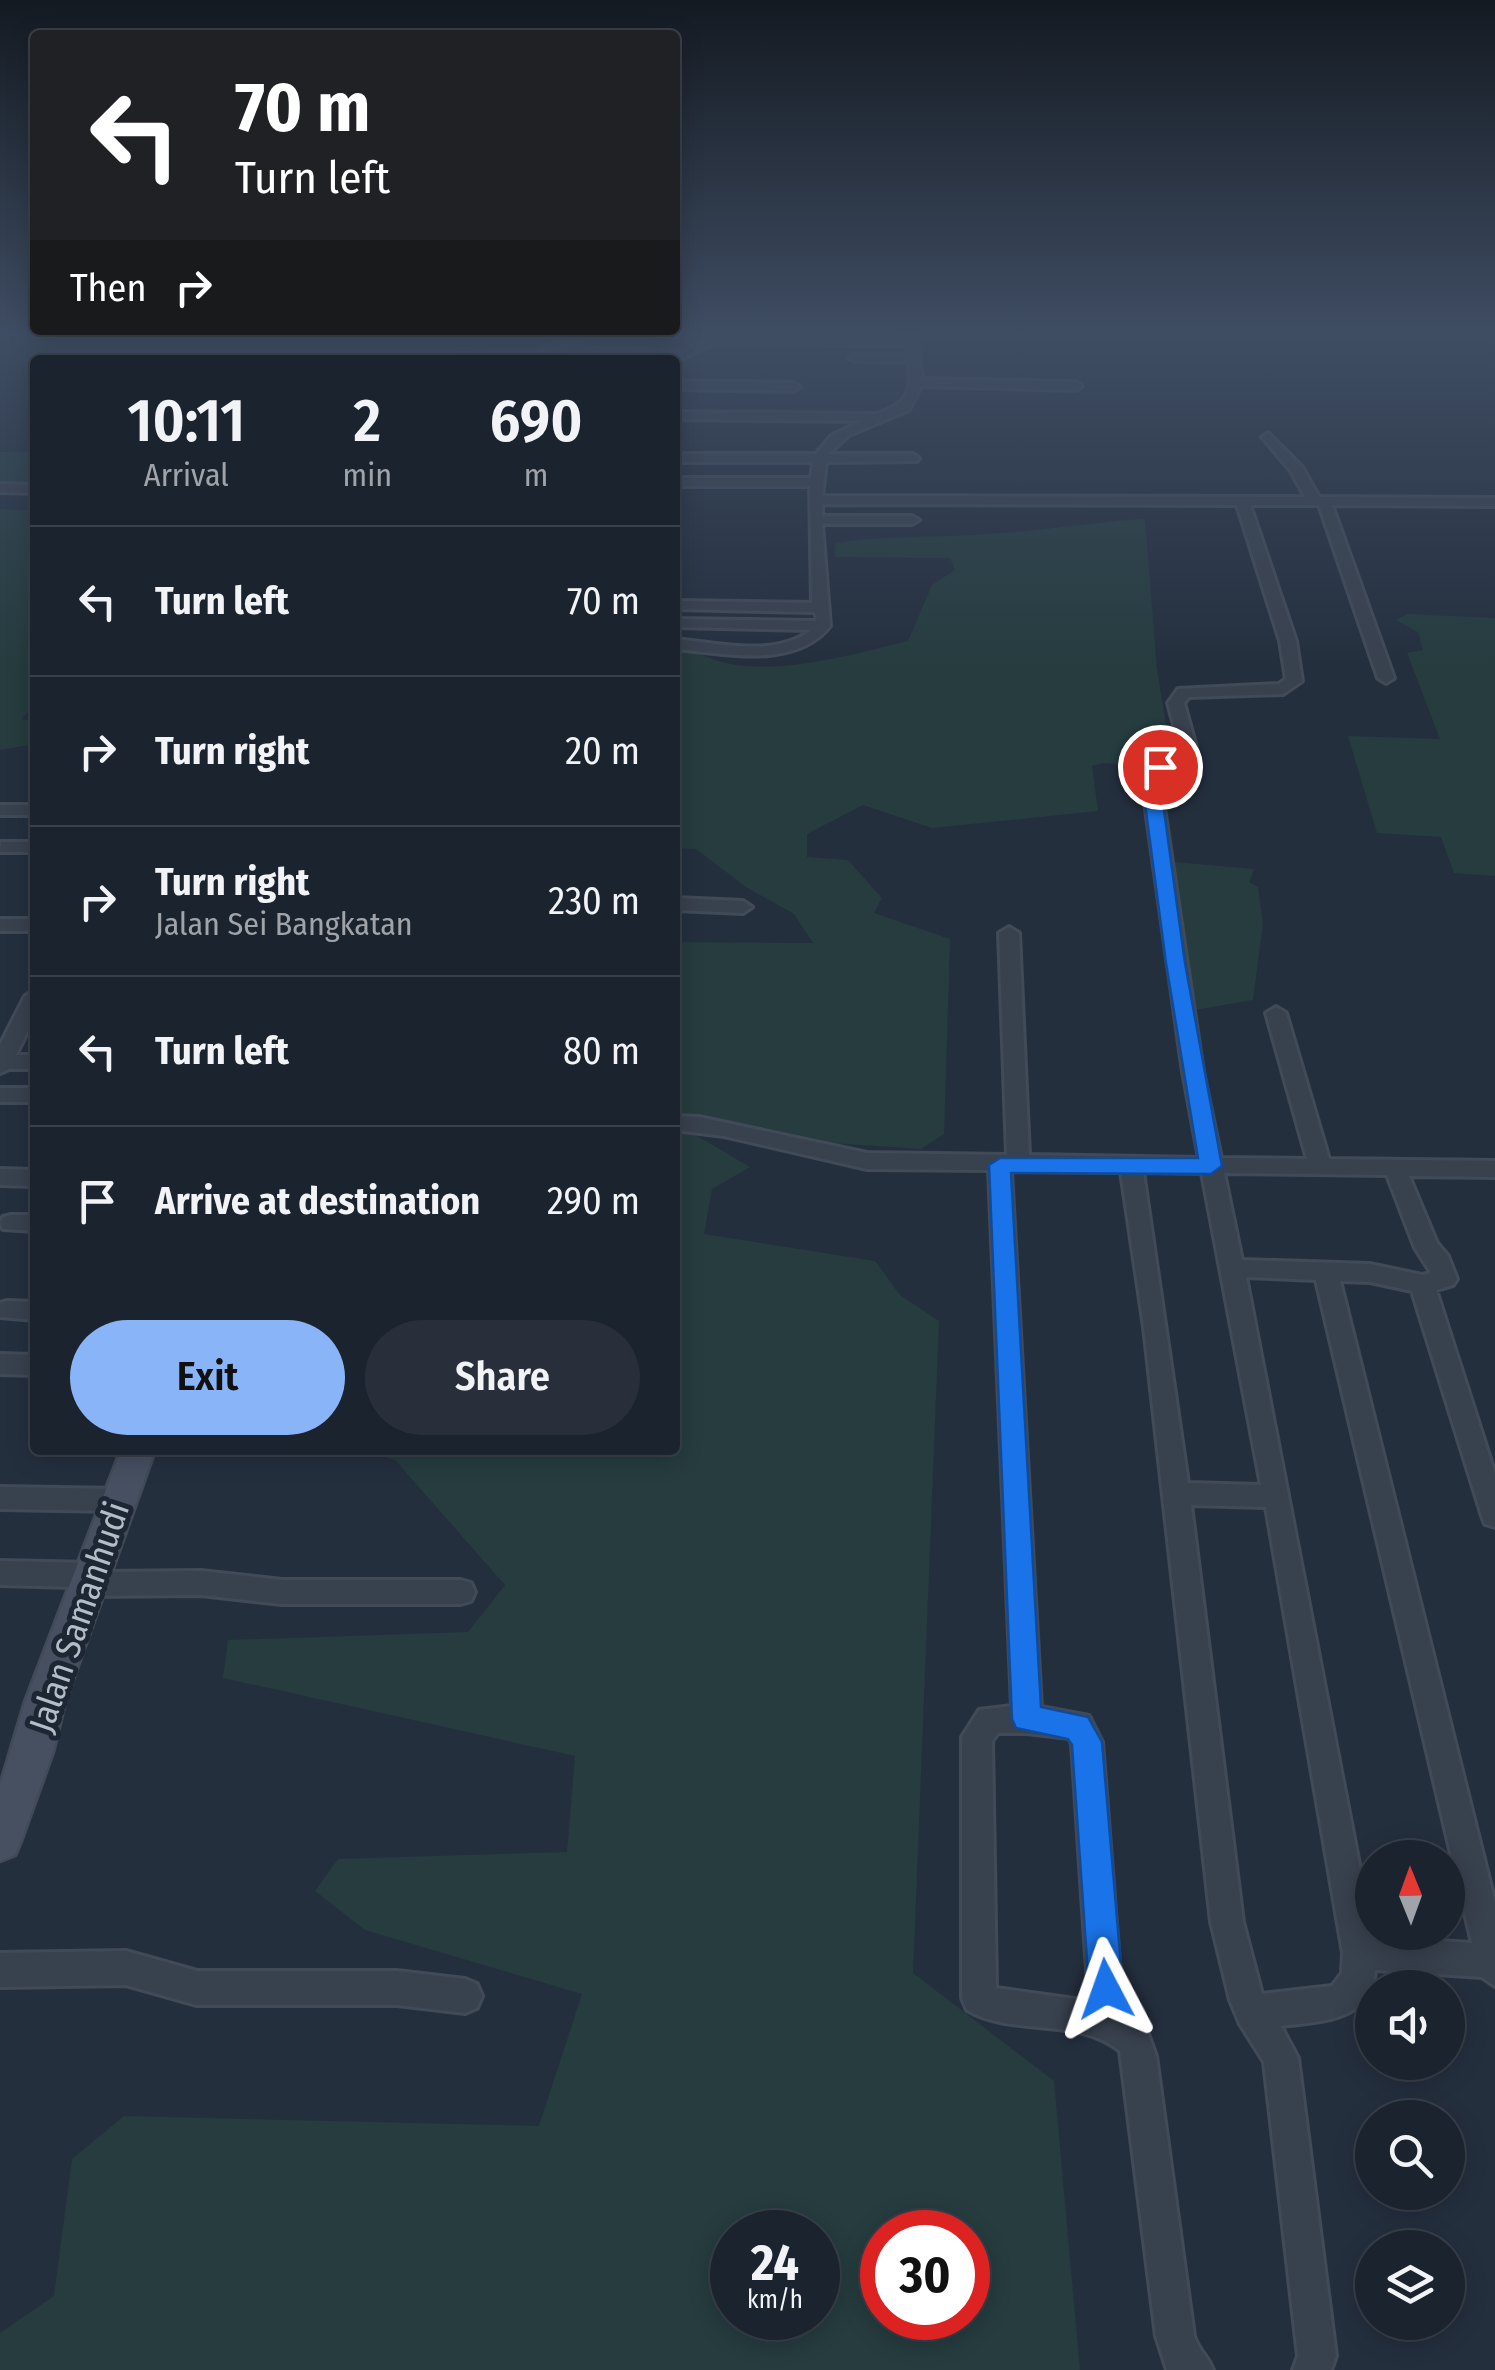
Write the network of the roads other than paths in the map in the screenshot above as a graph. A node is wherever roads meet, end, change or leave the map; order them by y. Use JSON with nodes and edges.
{"nodes":[{"id":1,"x":828,"y":445,"type":"edge"},
{"id":2,"x":1275,"y":445,"type":"edge"},
{"id":3,"x":680,"y":458,"type":"edge"},
{"id":4,"x":820,"y":458,"type":"junction"},
{"id":5,"x":912,"y":458,"type":"dead end"},
{"id":6,"x":680,"y":482,"type":"edge"},
{"id":7,"x":814,"y":482,"type":"junction"},
{"id":8,"x":0,"y":488,"type":"edge"},
{"id":9,"x":30,"y":488,"type":"edge"},
{"id":10,"x":815,"y":500,"type":"junction"},
{"id":11,"x":1319,"y":501,"type":"junction"},
{"id":12,"x":1242,"y":502,"type":"junction"},
{"id":13,"x":1495,"y":502,"type":"edge"},
{"id":14,"x":817,"y":520,"type":"junction"},
{"id":15,"x":912,"y":520,"type":"dead end"},
{"id":16,"x":680,"y":605,"type":"edge"},
{"id":17,"x":819,"y":608,"type":"junction"},
{"id":18,"x":680,"y":622,"type":"edge"},
{"id":19,"x":824,"y":626,"type":"junction"},
{"id":20,"x":680,"y":644,"type":"edge"},
{"id":21,"x":1386,"y":678,"type":"dead end"},
{"id":22,"x":0,"y":810,"type":"edge"},
{"id":23,"x":30,"y":810,"type":"edge"},
{"id":24,"x":2,"y":847,"type":"edge"},
{"id":25,"x":30,"y":847,"type":"edge"},
{"id":26,"x":680,"y":904,"type":"edge"},
{"id":27,"x":744,"y":907,"type":"dead end"},
{"id":28,"x":0,"y":925,"type":"edge"},
{"id":29,"x":30,"y":925,"type":"edge"},
{"id":30,"x":1010,"y":933,"type":"dead end"},
{"id":31,"x":30,"y":1006,"type":"edge"},
{"id":32,"x":1276,"y":1013,"type":"dead end"},
{"id":33,"x":30,"y":1062,"type":"edge"},
{"id":34,"x":1,"y":1064,"type":"edge"},
{"id":35,"x":0,"y":1095,"type":"edge"},
{"id":36,"x":30,"y":1095,"type":"edge"},
{"id":37,"x":680,"y":1124,"type":"edge"},
{"id":38,"x":1009,"y":1165,"type":"junction"},
{"id":39,"x":1130,"y":1165,"type":"junction"},
{"id":40,"x":1211,"y":1166,"type":"junction"},
{"id":41,"x":1320,"y":1167,"type":"junction"},
{"id":42,"x":1395,"y":1168,"type":"junction"},
{"id":43,"x":1495,"y":1170,"type":"edge"},
{"id":44,"x":0,"y":1177,"type":"edge"},
{"id":45,"x":30,"y":1178,"type":"edge"},
{"id":46,"x":1231,"y":1268,"type":"junction"},
{"id":47,"x":1326,"y":1272,"type":"junction"},
{"id":48,"x":1422,"y":1284,"type":"junction"},
{"id":49,"x":7,"y":1310,"type":"dead end"},
{"id":50,"x":30,"y":1311,"type":"edge"},
{"id":51,"x":0,"y":1364,"type":"edge"},
{"id":52,"x":30,"y":1365,"type":"edge"},
{"id":53,"x":136,"y":1455,"type":"edge"},
{"id":54,"x":1174,"y":1494,"type":"junction"},
{"id":55,"x":1276,"y":1496,"type":"junction"},
{"id":56,"x":0,"y":1498,"type":"edge"},
{"id":57,"x":120,"y":1500,"type":"junction"},
{"id":58,"x":1495,"y":1516,"type":"edge"},
{"id":59,"x":0,"y":1573,"type":"edge"},
{"id":60,"x":90,"y":1580,"type":"junction"},
{"id":61,"x":461,"y":1592,"type":"dead end"},
{"id":62,"x":1027,"y":1719,"type":"junction"},
{"id":63,"x":16,"y":1752,"type":"edge"},
{"id":64,"x":0,"y":1841,"type":"edge"},
{"id":65,"x":1359,"y":1953,"type":"junction"},
{"id":66,"x":1493,"y":1965,"type":"edge"},
{"id":67,"x":0,"y":1970,"type":"edge"},
{"id":68,"x":465,"y":1996,"type":"dead end"},
{"id":69,"x":1252,"y":2012,"type":"junction"},
{"id":70,"x":1107,"y":2025,"type":"junction"},
{"id":71,"x":1194,"y":2370,"type":"edge"},
{"id":72,"x":1312,"y":2370,"type":"edge"}],
"edges":[{"from":1,"to":4,"type":"street"},
{"from":2,"to":11,"type":"street"},
{"from":3,"to":4,"type":"street"},
{"from":4,"to":5,"type":"street"},
{"from":4,"to":7,"type":"street"},
{"from":6,"to":7,"type":"street"},
{"from":7,"to":10,"type":"street"},
{"from":8,"to":9,"type":"street"},
{"from":10,"to":12,"type":"street"},
{"from":10,"to":14,"type":"street"},
{"from":11,"to":12,"type":"street"},
{"from":11,"to":13,"type":"street"},
{"from":11,"to":21,"type":"street"},
{"from":12,"to":40,"type":"street"},
{"from":14,"to":15,"type":"street"},
{"from":14,"to":17,"type":"street"},
{"from":16,"to":17,"type":"street"},
{"from":17,"to":19,"type":"street"},
{"from":18,"to":19,"type":"street"},
{"from":19,"to":20,"type":"street"},
{"from":22,"to":23,"type":"street"},
{"from":24,"to":25,"type":"street"},
{"from":26,"to":27,"type":"street"},
{"from":28,"to":29,"type":"street"},
{"from":30,"to":38,"type":"street"},
{"from":31,"to":34,"type":"street"},
{"from":32,"to":41,"type":"street"},
{"from":33,"to":34,"type":"street"},
{"from":35,"to":36,"type":"street"},
{"from":37,"to":38,"type":"street"},
{"from":38,"to":39,"type":"street"},
{"from":38,"to":62,"type":"street"},
{"from":39,"to":40,"type":"street"},
{"from":39,"to":54,"type":"street"},
{"from":40,"to":41,"type":"street"},
{"from":40,"to":46,"type":"street"},
{"from":41,"to":42,"type":"street"},
{"from":42,"to":43,"type":"street"},
{"from":42,"to":48,"type":"street"},
{"from":44,"to":45,"type":"street"},
{"from":46,"to":47,"type":"street"},
{"from":46,"to":55,"type":"street"},
{"from":47,"to":48,"type":"street"},
{"from":47,"to":66,"type":"street"},
{"from":48,"to":58,"type":"street"},
{"from":49,"to":50,"type":"street"},
{"from":51,"to":52,"type":"street"},
{"from":53,"to":57,"type":"street","name":"Jalan Samanhudi"},
{"from":54,"to":55,"type":"street"},
{"from":54,"to":69,"type":"street"},
{"from":55,"to":65,"type":"street"},
{"from":56,"to":57,"type":"street"},
{"from":57,"to":60,"type":"street","name":"Jalan Samanhudi"},
{"from":59,"to":60,"type":"street"},
{"from":60,"to":61,"type":"street"},
{"from":60,"to":63,"type":"street","name":"Jalan Samanhudi"},
{"from":62,"to":70,"type":"street"},
{"from":62,"to":70,"type":"street"},
{"from":63,"to":64,"type":"street","name":"Jalan Samanhudi"},
{"from":65,"to":66,"type":"street"},
{"from":65,"to":69,"type":"street"},
{"from":67,"to":68,"type":"street"},
{"from":69,"to":72,"type":"street"},
{"from":70,"to":71,"type":"street"}]}
